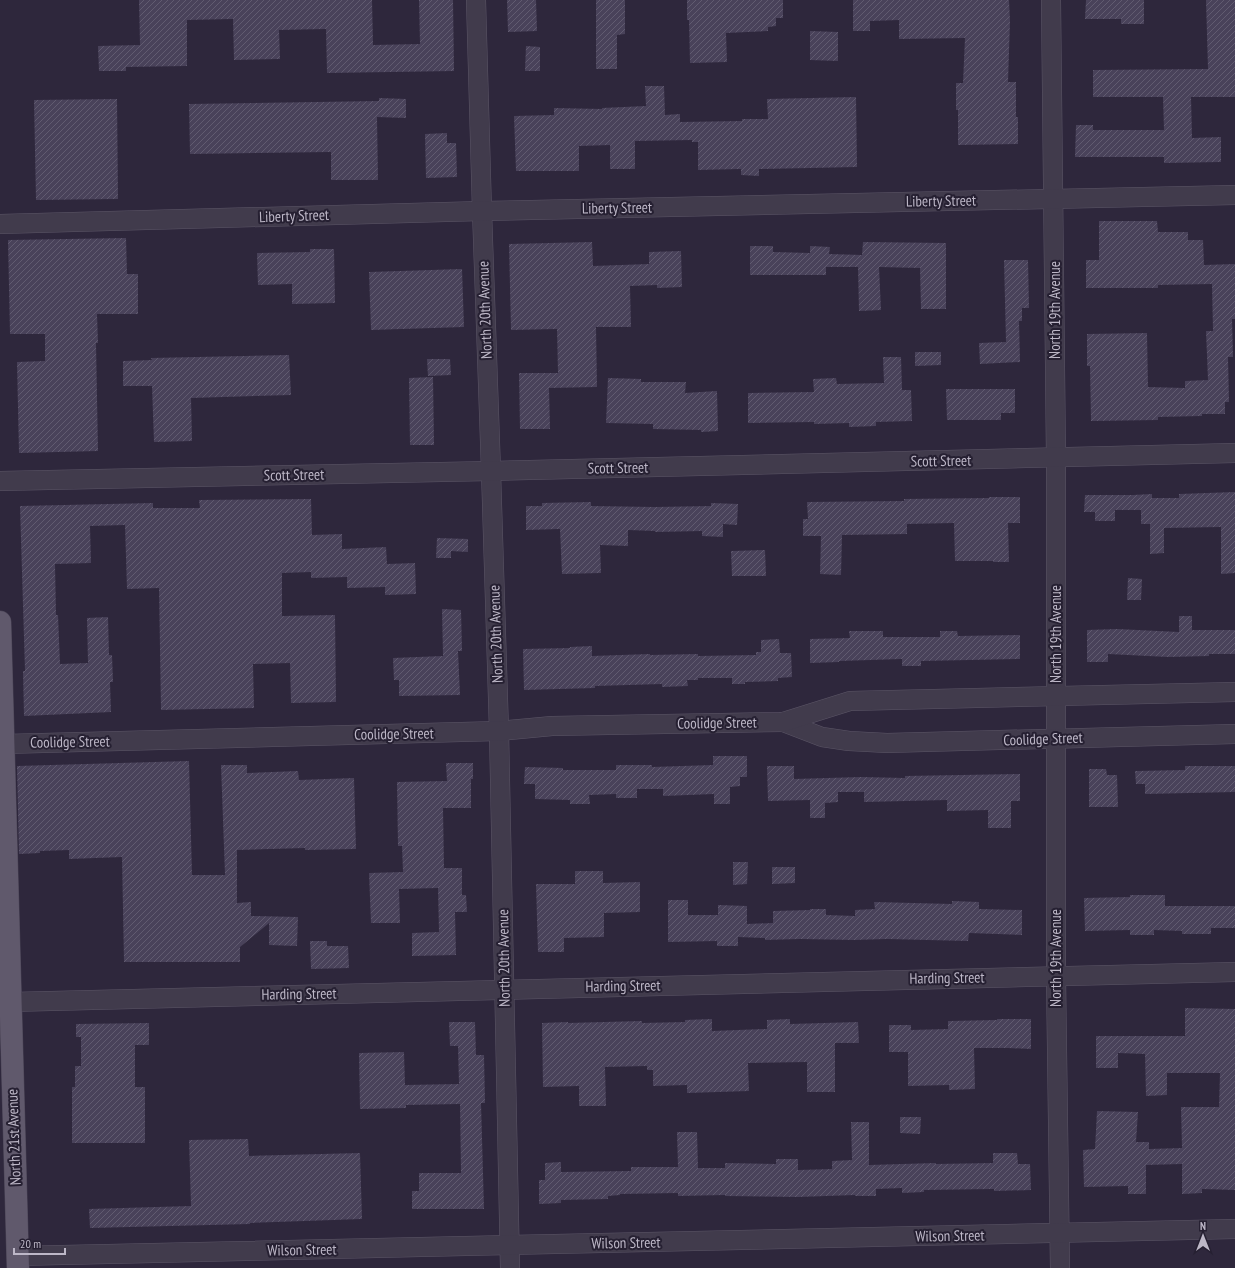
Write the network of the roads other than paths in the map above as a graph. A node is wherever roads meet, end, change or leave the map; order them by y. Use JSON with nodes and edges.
{"nodes":[{"id":1,"x":476,"y":0,"type":"edge"},
{"id":2,"x":1051,"y":0,"type":"edge"},
{"id":3,"x":1235,"y":195,"type":"edge"},
{"id":4,"x":1054,"y":199,"type":"junction"},
{"id":5,"x":482,"y":211,"type":"junction"},
{"id":6,"x":0,"y":224,"type":"edge"},
{"id":7,"x":1235,"y":453,"type":"edge"},
{"id":8,"x":1056,"y":458,"type":"junction"},
{"id":9,"x":491,"y":471,"type":"junction"},
{"id":10,"x":0,"y":481,"type":"edge"},
{"id":11,"x":0,"y":622,"type":"edge"},
{"id":12,"x":1235,"y":692,"type":"edge"},
{"id":13,"x":1056,"y":695,"type":"junction"},
{"id":14,"x":783,"y":722,"type":"junction"},
{"id":15,"x":499,"y":731,"type":"junction"},
{"id":16,"x":1235,"y":734,"type":"edge"},
{"id":17,"x":1056,"y":738,"type":"junction"},
{"id":18,"x":4,"y":744,"type":"junction"},
{"id":19,"x":1235,"y":972,"type":"edge"},
{"id":20,"x":1056,"y":976,"type":"junction"},
{"id":21,"x":504,"y":989,"type":"junction"},
{"id":22,"x":10,"y":1002,"type":"junction"},
{"id":23,"x":1235,"y":1229,"type":"edge"},
{"id":24,"x":1059,"y":1234,"type":"junction"},
{"id":25,"x":509,"y":1246,"type":"junction"},
{"id":26,"x":17,"y":1262,"type":"edge"},
{"id":27,"x":510,"y":1268,"type":"edge"},
{"id":28,"x":1060,"y":1268,"type":"edge"}],
"edges":[{"from":1,"to":5,"type":"street","name":"North 20th Avenue"},
{"from":2,"to":4,"type":"street","name":"North 19th Avenue"},
{"from":3,"to":4,"type":"street","name":"Liberty Street"},
{"from":4,"to":5,"type":"street","name":"Liberty Street"},
{"from":4,"to":8,"type":"street","name":"North 19th Avenue"},
{"from":5,"to":6,"type":"street","name":"Liberty Street"},
{"from":5,"to":9,"type":"street","name":"North 20th Avenue"},
{"from":7,"to":8,"type":"street","name":"Scott Street"},
{"from":8,"to":9,"type":"street","name":"Scott Street"},
{"from":8,"to":13,"type":"street","name":"North 19th Avenue"},
{"from":9,"to":10,"type":"street","name":"Scott Street"},
{"from":9,"to":15,"type":"street","name":"North 20th Avenue"},
{"from":11,"to":18,"type":"main road","name":"North 21st Avenue"},
{"from":12,"to":13,"type":"street","name":"Coolidge Street"},
{"from":13,"to":14,"type":"street","name":"Coolidge Street"},
{"from":13,"to":17,"type":"street","name":"North 19th Avenue"},
{"from":14,"to":15,"type":"street","name":"Coolidge Street"},
{"from":14,"to":17,"type":"street","name":"Coolidge Street"},
{"from":15,"to":18,"type":"street","name":"Coolidge Street"},
{"from":15,"to":21,"type":"street","name":"North 20th Avenue"},
{"from":16,"to":17,"type":"street","name":"Coolidge Street"},
{"from":17,"to":20,"type":"street","name":"North 19th Avenue"},
{"from":18,"to":22,"type":"main road","name":"North 21st Avenue"},
{"from":19,"to":20,"type":"street","name":"Harding Street"},
{"from":20,"to":21,"type":"street","name":"Harding Street"},
{"from":20,"to":24,"type":"street","name":"North 19th Avenue"},
{"from":21,"to":22,"type":"street","name":"Harding Street"},
{"from":21,"to":25,"type":"street","name":"North 20th Avenue"},
{"from":22,"to":26,"type":"main road","name":"North 21st Avenue"},
{"from":23,"to":24,"type":"street","name":"Wilson Street"},
{"from":24,"to":25,"type":"street","name":"Wilson Street"},
{"from":24,"to":28,"type":"street","name":"North 19th Avenue"},
{"from":25,"to":26,"type":"street","name":"Wilson Street"},
{"from":25,"to":27,"type":"street","name":"North 20th Avenue"}]}
